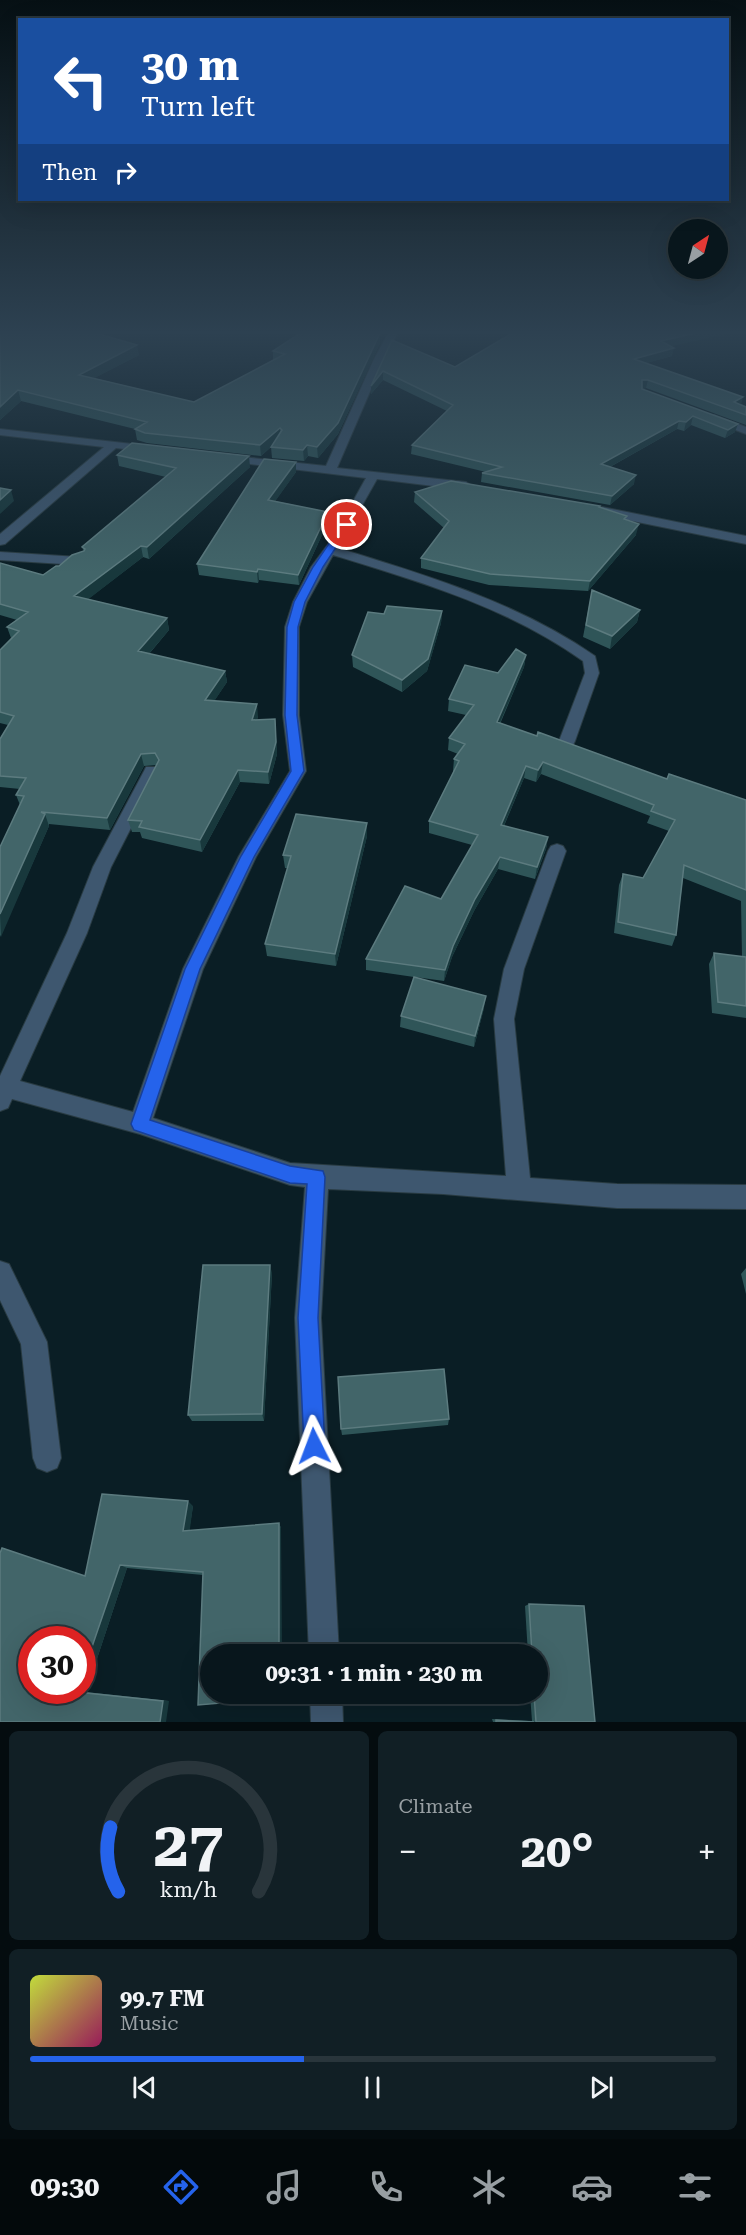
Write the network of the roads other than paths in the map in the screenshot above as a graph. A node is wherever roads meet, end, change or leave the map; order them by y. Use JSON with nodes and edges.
{"nodes":[{"id":1,"x":355,"y":412,"type":"edge"},
{"id":2,"x":706,"y":415,"type":"edge"},
{"id":3,"x":746,"y":430,"type":"edge"},
{"id":4,"x":0,"y":432,"type":"edge"},
{"id":5,"x":112,"y":445,"type":"junction"},
{"id":6,"x":158,"y":450,"type":"edge"},
{"id":7,"x":216,"y":457,"type":"edge"},
{"id":8,"x":330,"y":470,"type":"junction"},
{"id":9,"x":374,"y":475,"type":"junction"},
{"id":10,"x":478,"y":488,"type":"edge"},
{"id":11,"x":586,"y":507,"type":"edge"},
{"id":12,"x":746,"y":540,"type":"edge"},
{"id":13,"x":0,"y":541,"type":"edge"},
{"id":14,"x":330,"y":550,"type":"junction"},
{"id":15,"x":0,"y":556,"type":"edge"},
{"id":16,"x":79,"y":561,"type":"edge"},
{"id":17,"x":567,"y":741,"type":"edge"},
{"id":18,"x":152,"y":771,"type":"edge"},
{"id":19,"x":557,"y":851,"type":"dead end"},
{"id":20,"x":2,"y":1092,"type":"edge"},
{"id":21,"x":140,"y":1124,"type":"junction"},
{"id":22,"x":317,"y":1177,"type":"junction"},
{"id":23,"x":519,"y":1188,"type":"junction"},
{"id":24,"x":746,"y":1197,"type":"edge"},
{"id":25,"x":0,"y":1273,"type":"edge"},
{"id":26,"x":47,"y":1458,"type":"dead end"},
{"id":27,"x":324,"y":1644,"type":"edge"},
{"id":28,"x":326,"y":1704,"type":"edge"},
{"id":29,"x":327,"y":1722,"type":"edge"}],
"edges":[{"from":1,"to":8,"type":"street"},
{"from":2,"to":3,"type":"street"},
{"from":4,"to":5,"type":"street"},
{"from":5,"to":6,"type":"street"},
{"from":5,"to":13,"type":"street"},
{"from":7,"to":8,"type":"street"},
{"from":8,"to":9,"type":"street"},
{"from":9,"to":10,"type":"street"},
{"from":9,"to":14,"type":"street"},
{"from":11,"to":12,"type":"street"},
{"from":14,"to":17,"type":"street"},
{"from":14,"to":21,"type":"street"},
{"from":15,"to":16,"type":"street"},
{"from":18,"to":20,"type":"street"},
{"from":19,"to":23,"type":"street"},
{"from":20,"to":21,"type":"street"},
{"from":21,"to":22,"type":"street"},
{"from":22,"to":23,"type":"street"},
{"from":22,"to":27,"type":"street"},
{"from":23,"to":24,"type":"street"},
{"from":25,"to":26,"type":"street"},
{"from":28,"to":29,"type":"street"}]}
